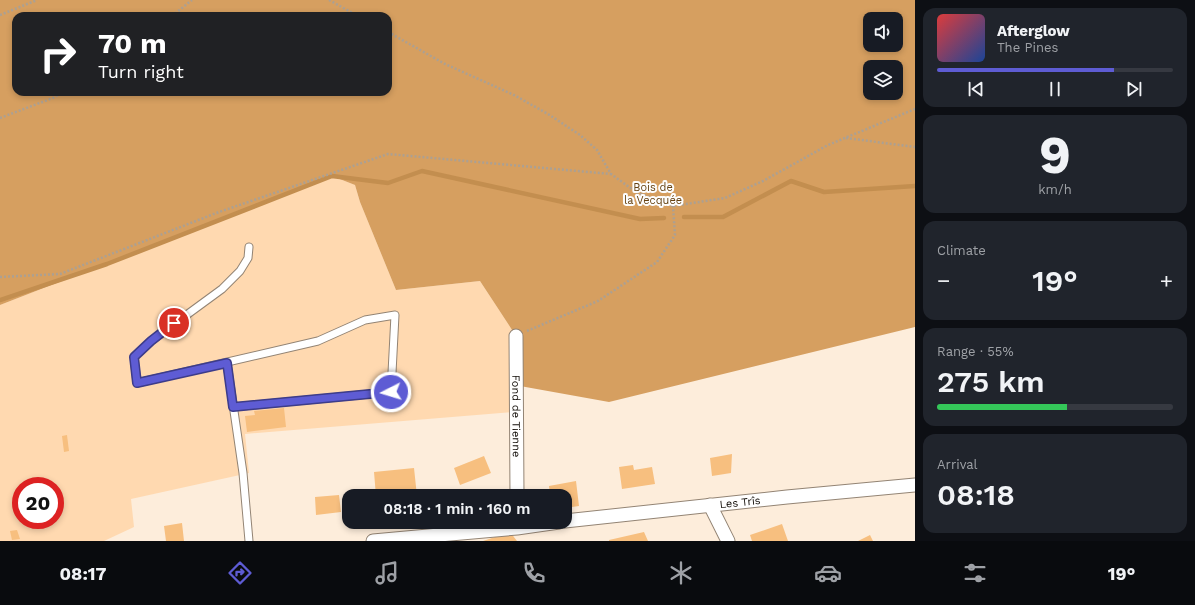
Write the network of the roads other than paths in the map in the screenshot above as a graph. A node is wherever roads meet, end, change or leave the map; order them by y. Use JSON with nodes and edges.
{"nodes":[{"id":1,"x":249,"y":247,"type":"dead end"},
{"id":2,"x":516,"y":336,"type":"road end"},
{"id":3,"x":227,"y":363,"type":"junction"},
{"id":4,"x":233,"y":407,"type":"junction"},
{"id":5,"x":915,"y":485,"type":"edge"},
{"id":6,"x":517,"y":489,"type":"edge"},
{"id":7,"x":710,"y":505,"type":"junction"},
{"id":8,"x":572,"y":520,"type":"edge"},
{"id":9,"x":481,"y":529,"type":"edge"},
{"id":10,"x":249,"y":541,"type":"edge"},
{"id":11,"x":373,"y":541,"type":"edge"},
{"id":12,"x":728,"y":541,"type":"edge"}],
"edges":[{"from":1,"to":3,"type":"lane"},
{"from":2,"to":6,"type":"street","name":"Fond de Tienne"},
{"from":3,"to":4,"type":"lane"},
{"from":3,"to":4,"type":"lane"},
{"from":4,"to":10,"type":"lane"},
{"from":5,"to":7,"type":"street","name":"Les Trîs"},
{"from":7,"to":8,"type":"street","name":"Les Trîs"},
{"from":7,"to":12,"type":"street"},
{"from":9,"to":11,"type":"street"}]}
